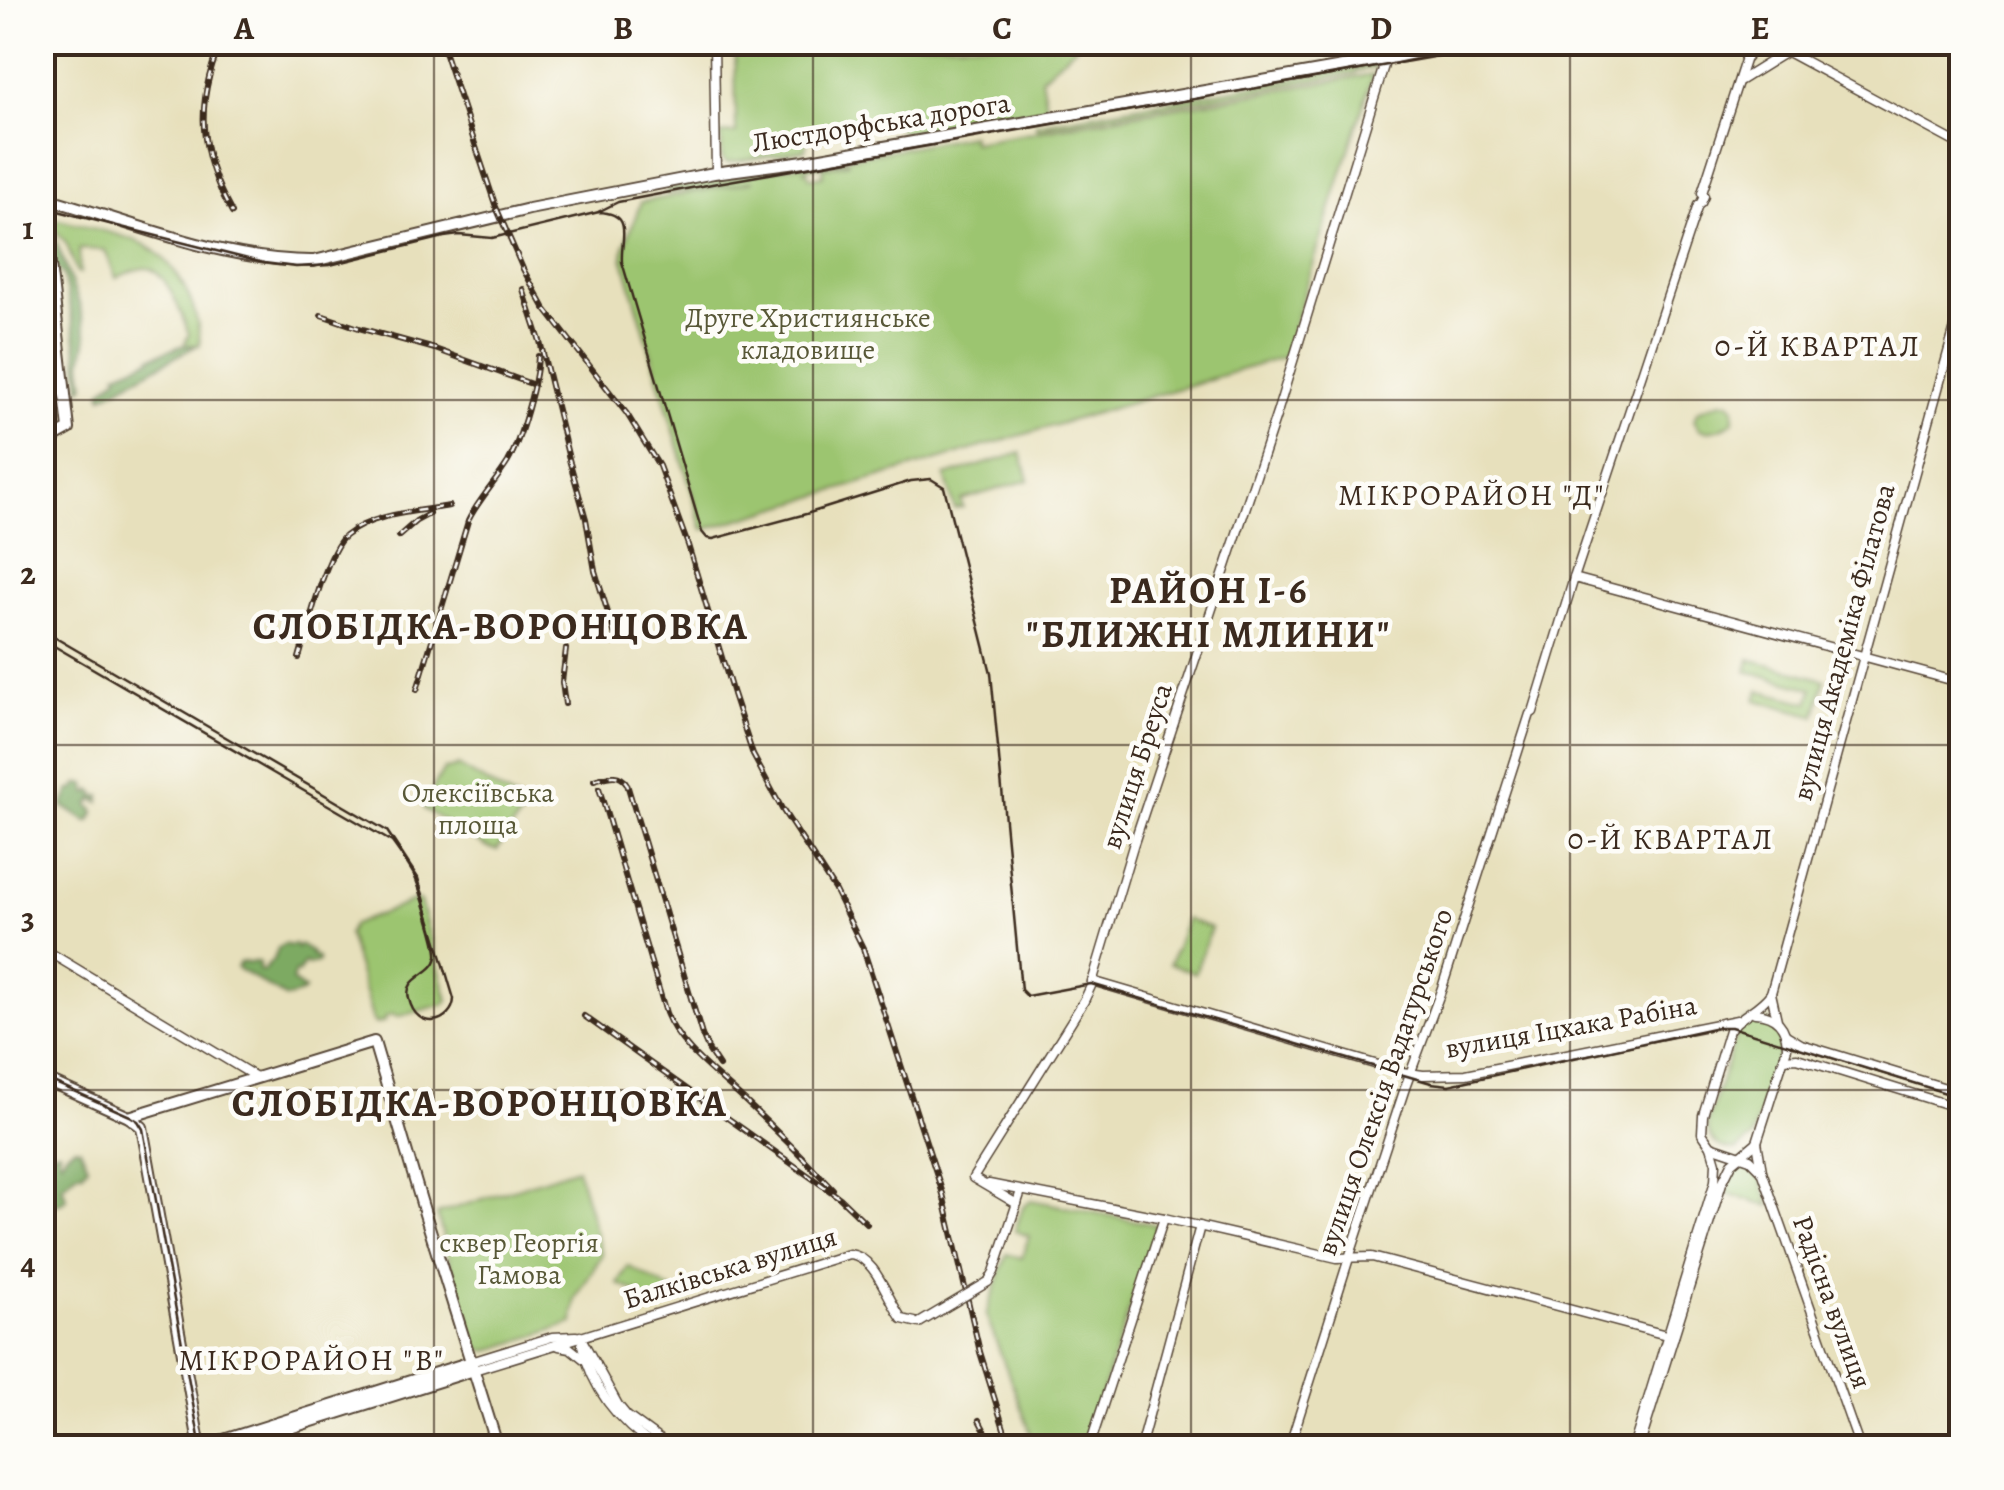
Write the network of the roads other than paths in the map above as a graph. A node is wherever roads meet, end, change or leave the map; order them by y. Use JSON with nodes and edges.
{"nodes":[{"id":1,"x":714,"y":42,"type":"edge"},
{"id":2,"x":1464,"y":42,"type":"edge"},
{"id":3,"x":1742,"y":42,"type":"edge"},
{"id":4,"x":1751,"y":42,"type":"edge"},
{"id":5,"x":1769,"y":42,"type":"edge"},
{"id":6,"x":1786,"y":52,"type":"junction"},
{"id":7,"x":1386,"y":58,"type":"junction"},
{"id":8,"x":1746,"y":58,"type":"junction"},
{"id":9,"x":1738,"y":83,"type":"junction"},
{"id":10,"x":1962,"y":146,"type":"edge"},
{"id":11,"x":716,"y":172,"type":"junction"},
{"id":12,"x":46,"y":198,"type":"edge"},
{"id":13,"x":42,"y":236,"type":"edge"},
{"id":14,"x":42,"y":264,"type":"edge"},
{"id":15,"x":1962,"y":302,"type":"edge"},
{"id":16,"x":51,"y":308,"type":"junction"},
{"id":17,"x":57,"y":325,"type":"junction"},
{"id":18,"x":57,"y":340,"type":"junction"},
{"id":19,"x":42,"y":444,"type":"edge"},
{"id":20,"x":1574,"y":578,"type":"junction"},
{"id":21,"x":1865,"y":656,"type":"junction"},
{"id":22,"x":1962,"y":682,"type":"edge"},
{"id":23,"x":42,"y":948,"type":"edge"},
{"id":24,"x":1092,"y":981,"type":"junction"},
{"id":25,"x":1770,"y":993,"type":"junction"},
{"id":26,"x":1742,"y":1017,"type":"junction"},
{"id":27,"x":1777,"y":1020,"type":"junction"},
{"id":28,"x":1786,"y":1034,"type":"junction"},
{"id":29,"x":1784,"y":1059,"type":"junction"},
{"id":30,"x":1412,"y":1074,"type":"junction"},
{"id":31,"x":256,"y":1077,"type":"junction"},
{"id":32,"x":42,"y":1078,"type":"edge"},
{"id":33,"x":1962,"y":1093,"type":"edge"},
{"id":34,"x":1962,"y":1108,"type":"edge"},
{"id":35,"x":151,"y":1110,"type":"junction"},
{"id":36,"x":129,"y":1117,"type":"junction"},
{"id":37,"x":142,"y":1128,"type":"junction"},
{"id":38,"x":1757,"y":1142,"type":"junction"},
{"id":39,"x":1711,"y":1146,"type":"junction"},
{"id":40,"x":1741,"y":1154,"type":"junction"},
{"id":41,"x":1762,"y":1172,"type":"junction"},
{"id":42,"x":976,"y":1180,"type":"junction"},
{"id":43,"x":1021,"y":1191,"type":"junction"},
{"id":44,"x":1017,"y":1204,"type":"junction"},
{"id":45,"x":1164,"y":1218,"type":"junction"},
{"id":46,"x":1200,"y":1226,"type":"junction"},
{"id":47,"x":1349,"y":1258,"type":"junction"},
{"id":48,"x":580,"y":1336,"type":"junction"},
{"id":49,"x":1670,"y":1336,"type":"junction"},
{"id":50,"x":556,"y":1345,"type":"junction"},
{"id":51,"x":585,"y":1360,"type":"junction"},
{"id":52,"x":473,"y":1366,"type":"junction"},
{"id":53,"x":199,"y":1447,"type":"edge"},
{"id":54,"x":226,"y":1448,"type":"edge"},
{"id":55,"x":498,"y":1448,"type":"edge"},
{"id":56,"x":656,"y":1448,"type":"edge"},
{"id":57,"x":671,"y":1448,"type":"edge"},
{"id":58,"x":1089,"y":1448,"type":"edge"},
{"id":59,"x":1140,"y":1448,"type":"edge"},
{"id":60,"x":1288,"y":1448,"type":"edge"},
{"id":61,"x":1636,"y":1448,"type":"edge"},
{"id":62,"x":1860,"y":1448,"type":"edge"}],
"edges":[{"from":1,"to":11,"type":"street"},
{"from":2,"to":7,"type":"main road","name":"Люстдорфська дорога"},
{"from":3,"to":8,"type":"main road"},
{"from":4,"to":8,"type":"street","name":"вулиця Олексія Вадатурського"},
{"from":5,"to":6,"type":"street"},
{"from":6,"to":9,"type":"street"},
{"from":6,"to":10,"type":"street"},
{"from":7,"to":11,"type":"main road","name":"Люстдорфська дорога"},
{"from":7,"to":24,"type":"street","name":"вулиця Бреуса"},
{"from":8,"to":9,"type":"street","name":"вулиця Олексія Вадатурського"},
{"from":9,"to":20,"type":"street","name":"вулиця Олексія Вадатурського"},
{"from":11,"to":12,"type":"main road","name":"Люстдорфська дорога"},
{"from":12,"to":17,"type":"main road"},
{"from":13,"to":16,"type":"main road"},
{"from":14,"to":16,"type":"main road"},
{"from":15,"to":21,"type":"street","name":"вулиця Академіка Філатова"},
{"from":16,"to":17,"type":"main road"},
{"from":16,"to":18,"type":"main road"},
{"from":17,"to":18,"type":"main road"},
{"from":18,"to":19,"type":"main road"},
{"from":20,"to":21,"type":"street"},
{"from":20,"to":30,"type":"street","name":"вулиця Олексія Вадатурського"},
{"from":21,"to":22,"type":"street"},
{"from":21,"to":25,"type":"street","name":"вулиця Академіка Філатова"},
{"from":23,"to":31,"type":"street"},
{"from":24,"to":30,"type":"street","name":"вулиця Іцхака Рабіна"},
{"from":24,"to":42,"type":"street","name":"вулиця Бреуса"},
{"from":25,"to":26,"type":"street"},
{"from":25,"to":27,"type":"street"},
{"from":26,"to":27,"type":"street"},
{"from":26,"to":30,"type":"street","name":"вулиця Іцхака Рабіна"},
{"from":26,"to":39,"type":"street"},
{"from":27,"to":28,"type":"street"},
{"from":28,"to":29,"type":"street"},
{"from":28,"to":33,"type":"street"},
{"from":29,"to":34,"type":"street"},
{"from":29,"to":38,"type":"street"},
{"from":30,"to":47,"type":"street","name":"вулиця Олексія Вадатурського"},
{"from":31,"to":35,"type":"main road"},
{"from":31,"to":52,"type":"main road"},
{"from":32,"to":36,"type":"main road"},
{"from":35,"to":36,"type":"main road"},
{"from":35,"to":37,"type":"main road"},
{"from":36,"to":37,"type":"main road"},
{"from":37,"to":53,"type":"main road"},
{"from":38,"to":40,"type":"street"},
{"from":38,"to":41,"type":"street","name":"Радісна вулиця"},
{"from":39,"to":40,"type":"street"},
{"from":39,"to":49,"type":"street"},
{"from":40,"to":41,"type":"street","name":"Радісна вулиця"},
{"from":40,"to":49,"type":"street"},
{"from":41,"to":62,"type":"street","name":"Радісна вулиця"},
{"from":42,"to":43,"type":"street"},
{"from":42,"to":44,"type":"street"},
{"from":43,"to":44,"type":"street"},
{"from":43,"to":45,"type":"street"},
{"from":44,"to":48,"type":"street","name":"Балківська вулиця","bridge":true},
{"from":45,"to":46,"type":"street"},
{"from":45,"to":58,"type":"street"},
{"from":46,"to":47,"type":"street"},
{"from":46,"to":59,"type":"street"},
{"from":47,"to":49,"type":"street"},
{"from":47,"to":60,"type":"street","name":"вулиця Олексія Вадатурського"},
{"from":48,"to":50,"type":"street","name":"Балківська вулиця"},
{"from":48,"to":51,"type":"street"},
{"from":48,"to":52,"type":"street","name":"Балківська вулиця"},
{"from":48,"to":57,"type":"street"},
{"from":49,"to":61,"type":"street"},
{"from":50,"to":51,"type":"street"},
{"from":50,"to":52,"type":"street","name":"Балківська вулиця"},
{"from":51,"to":56,"type":"street"},
{"from":52,"to":53,"type":"main road","name":"Балківська вулиця"},
{"from":52,"to":54,"type":"main road","name":"Балківська вулиця"},
{"from":52,"to":55,"type":"main road"}]}
